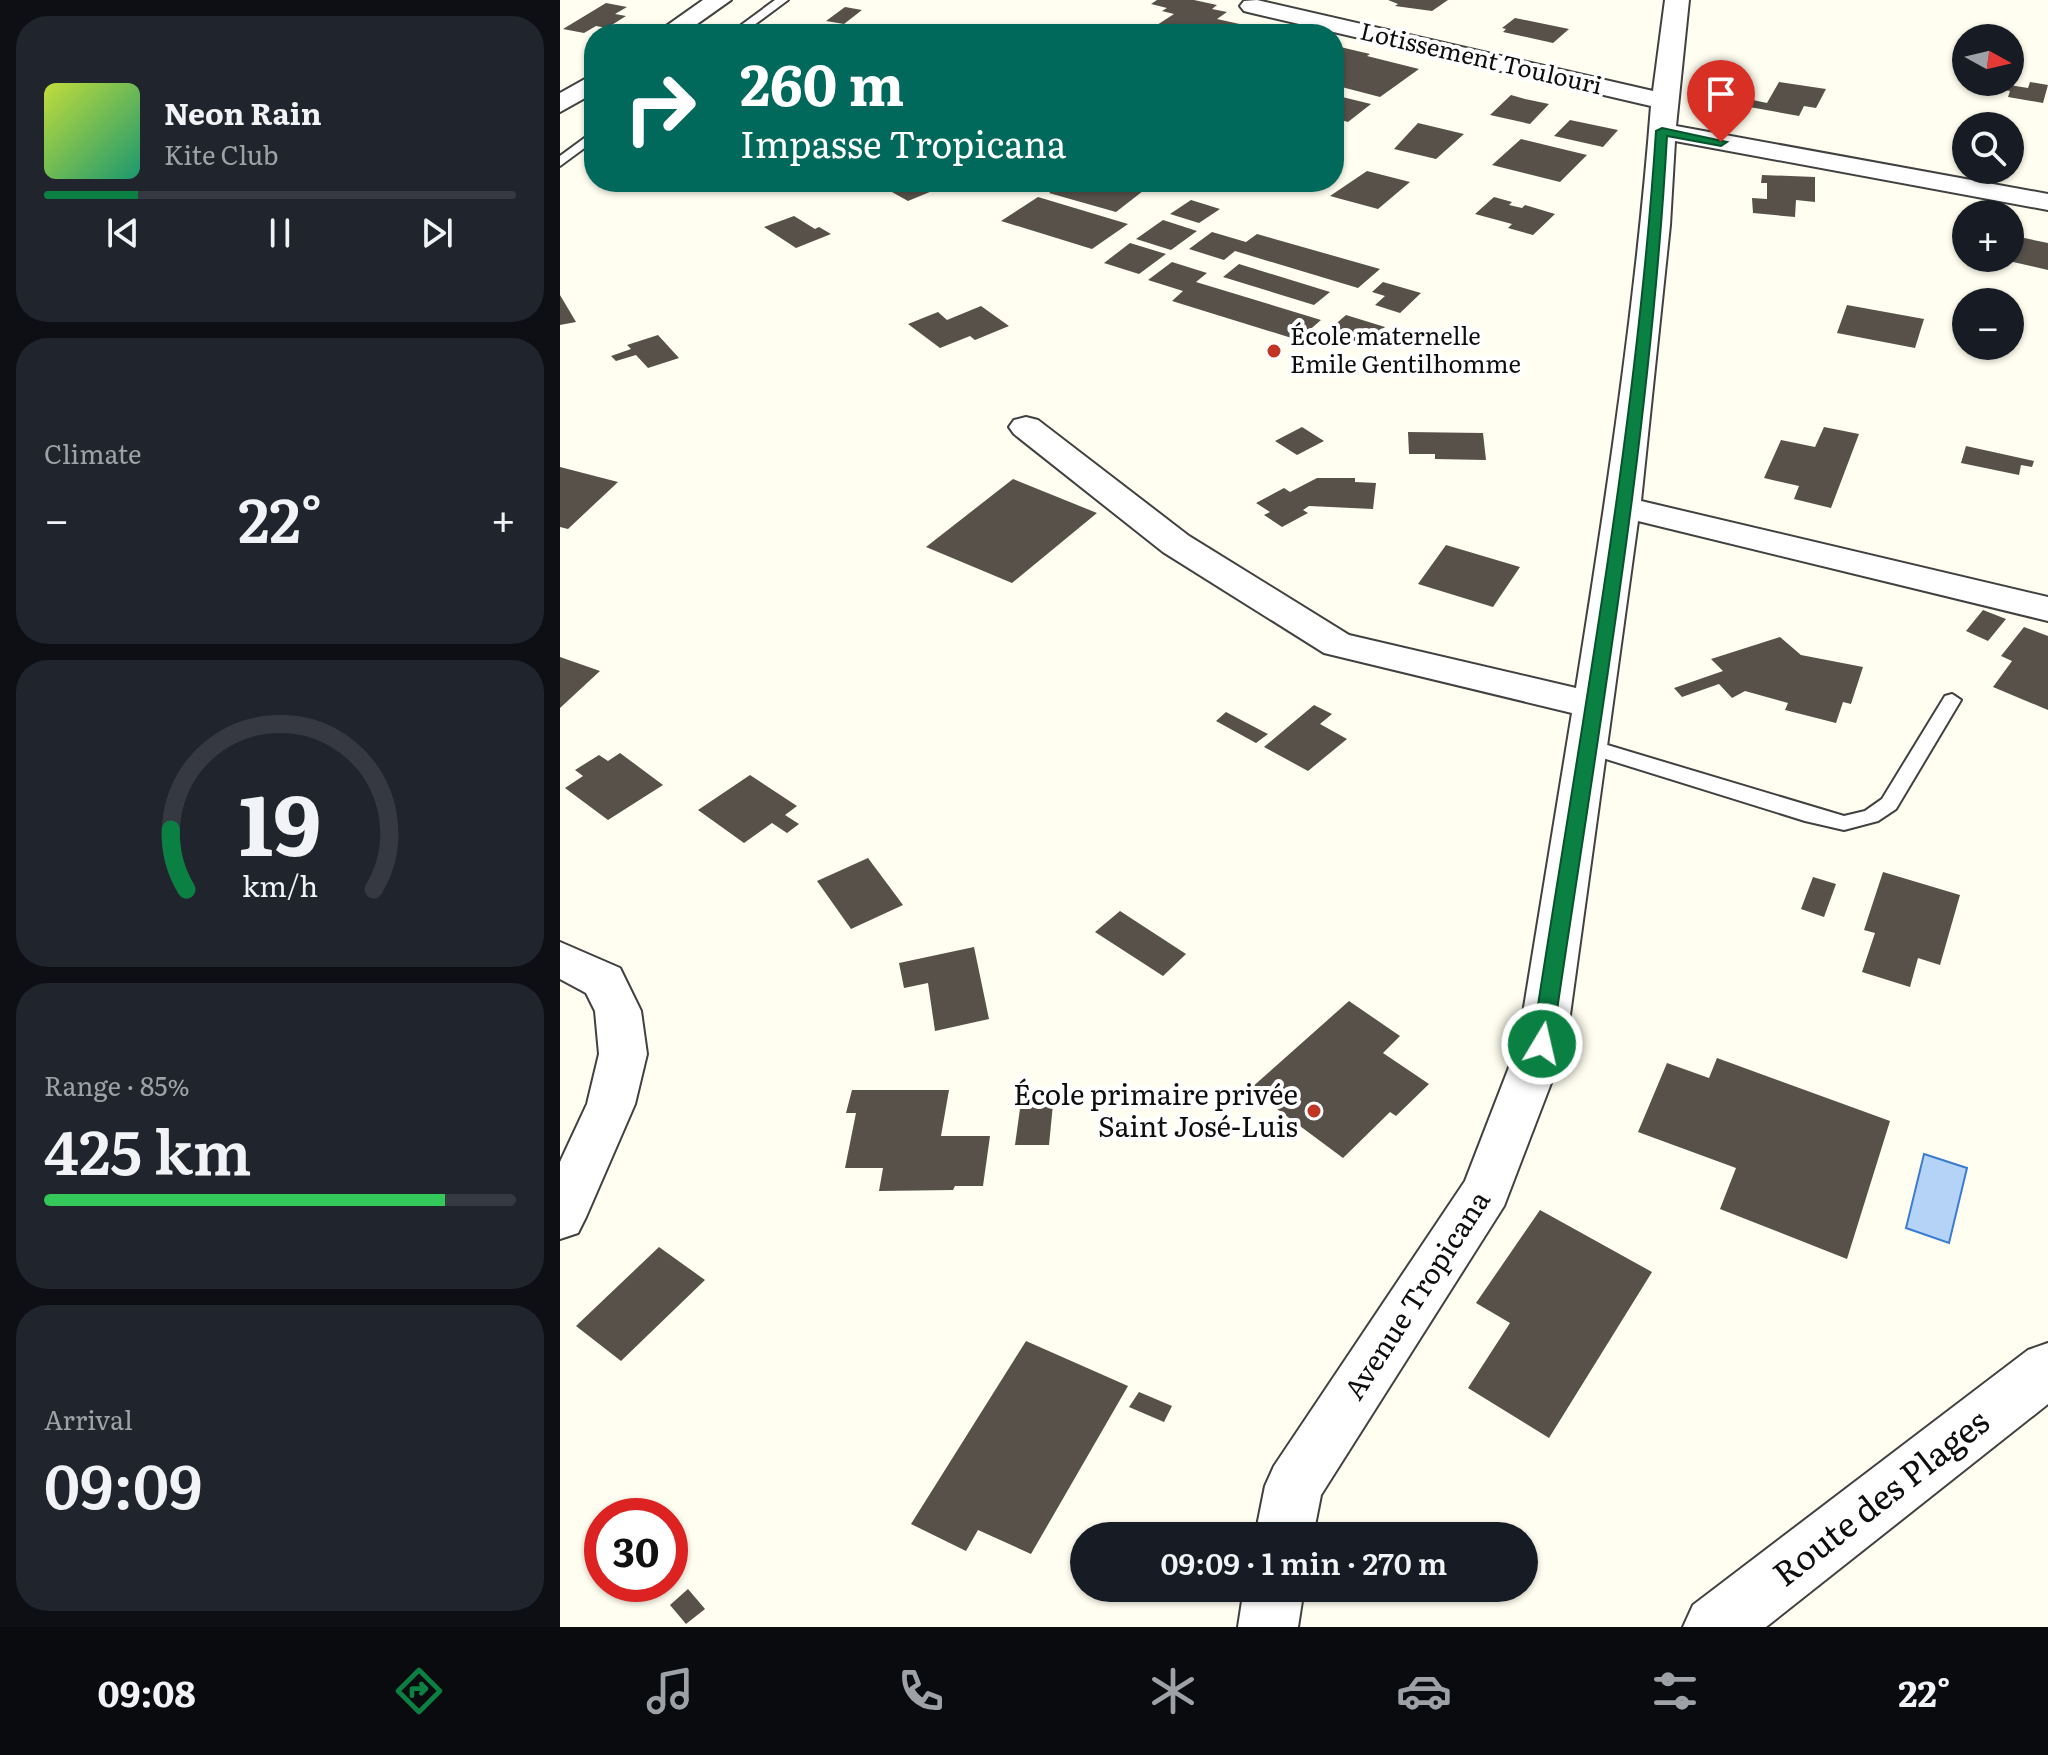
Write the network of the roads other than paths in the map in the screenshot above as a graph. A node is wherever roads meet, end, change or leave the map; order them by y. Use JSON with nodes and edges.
{"nodes":[{"id":1,"x":719,"y":0,"type":"edge"},
{"id":2,"x":782,"y":0,"type":"edge"},
{"id":3,"x":1677,"y":0,"type":"edge"},
{"id":4,"x":1252,"y":6,"type":"dead end"},
{"id":5,"x":682,"y":24,"type":"edge"},
{"id":6,"x":749,"y":24,"type":"edge"},
{"id":7,"x":1319,"y":24,"type":"edge"},
{"id":8,"x":1344,"y":31,"type":"edge"},
{"id":9,"x":584,"y":88,"type":"edge"},
{"id":10,"x":560,"y":104,"type":"edge"},
{"id":11,"x":1663,"y":116,"type":"junction"},
{"id":12,"x":584,"y":143,"type":"edge"},
{"id":13,"x":560,"y":162,"type":"edge"},
{"id":14,"x":2048,"y":202,"type":"edge"},
{"id":15,"x":1026,"y":427,"type":"dead end"},
{"id":16,"x":1623,"y":507,"type":"junction"},
{"id":17,"x":2048,"y":609,"type":"edge"},
{"id":18,"x":1952,"y":700,"type":"dead end"},
{"id":19,"x":1592,"y":705,"type":"junction"},
{"id":20,"x":1584,"y":745,"type":"junction"},
{"id":21,"x":560,"y":959,"type":"edge"},
{"id":22,"x":560,"y":1217,"type":"edge"},
{"id":23,"x":2048,"y":1369,"type":"edge"},
{"id":24,"x":1287,"y":1522,"type":"edge"},
{"id":25,"x":1272,"y":1602,"type":"edge"},
{"id":26,"x":1268,"y":1627,"type":"edge"},
{"id":27,"x":1715,"y":1627,"type":"edge"}],
"edges":[{"from":1,"to":5,"type":"street"},
{"from":2,"to":6,"type":"lane"},
{"from":3,"to":11,"type":"street","name":"Avenue Tropicana"},
{"from":4,"to":7,"type":"street","name":"Lotissement Toulouri"},
{"from":8,"to":11,"type":"street","name":"Lotissement Toulouri"},
{"from":9,"to":10,"type":"street"},
{"from":11,"to":14,"type":"street","name":"Lotissement Toulouri"},
{"from":11,"to":16,"type":"street","name":"Avenue Tropicana"},
{"from":12,"to":13,"type":"lane"},
{"from":15,"to":19,"type":"street"},
{"from":16,"to":17,"type":"street"},
{"from":16,"to":19,"type":"street","name":"Avenue Tropicana"},
{"from":18,"to":20,"type":"lane"},
{"from":19,"to":20,"type":"street","name":"Avenue Tropicana"},
{"from":20,"to":24,"type":"street","name":"Avenue Tropicana"},
{"from":21,"to":22,"type":"street"},
{"from":23,"to":27,"type":"street","name":"Route des Plages"},
{"from":25,"to":26,"type":"street"}]}
